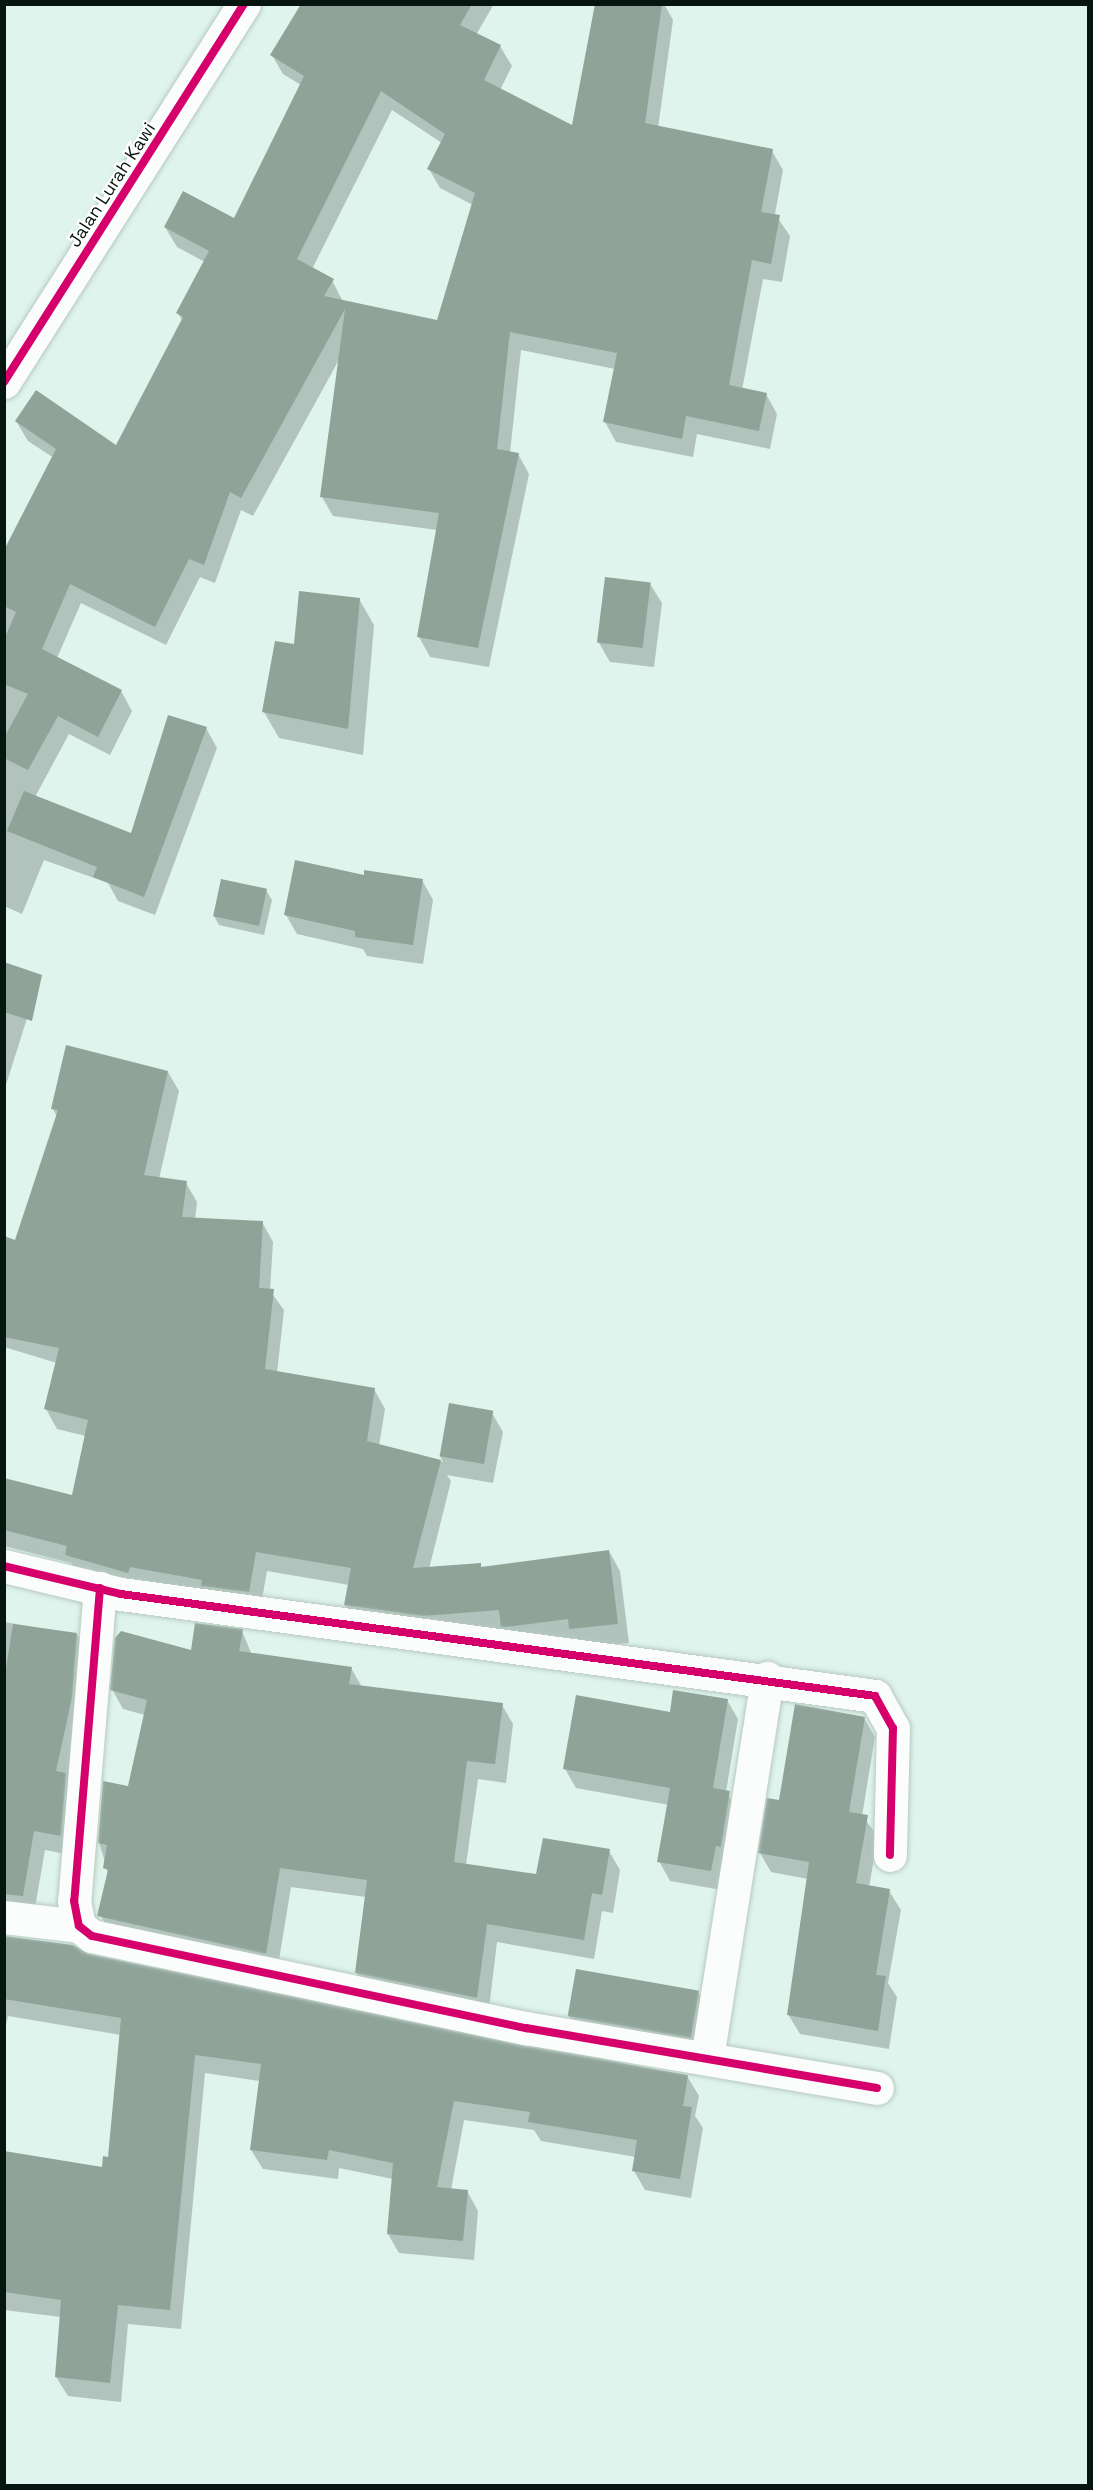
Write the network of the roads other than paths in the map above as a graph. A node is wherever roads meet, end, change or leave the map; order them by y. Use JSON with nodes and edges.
{"nodes":[{"id":1,"x":244,"y":4,"type":"edge"},
{"id":2,"x":4,"y":382,"type":"edge"},
{"id":3,"x":4,"y":1566,"type":"edge"},
{"id":4,"x":100,"y":1588,"type":"junction"},
{"id":5,"x":767,"y":1678,"type":"junction"},
{"id":6,"x":890,"y":1855,"type":"dead end"},
{"id":7,"x":4,"y":1917,"type":"edge"},
{"id":8,"x":79,"y":1926,"type":"junction"},
{"id":9,"x":707,"y":2058,"type":"junction"},
{"id":10,"x":877,"y":2088,"type":"dead end"}],
"edges":[{"from":1,"to":2,"type":"street","name":"Jalan Lurah Kawi"},
{"from":3,"to":4,"type":"street"},
{"from":4,"to":5,"type":"street"},
{"from":4,"to":8,"type":"street"},
{"from":5,"to":6,"type":"street"},
{"from":5,"to":9,"type":"street"},
{"from":7,"to":8,"type":"street"},
{"from":8,"to":9,"type":"street"},
{"from":9,"to":10,"type":"street"}]}
